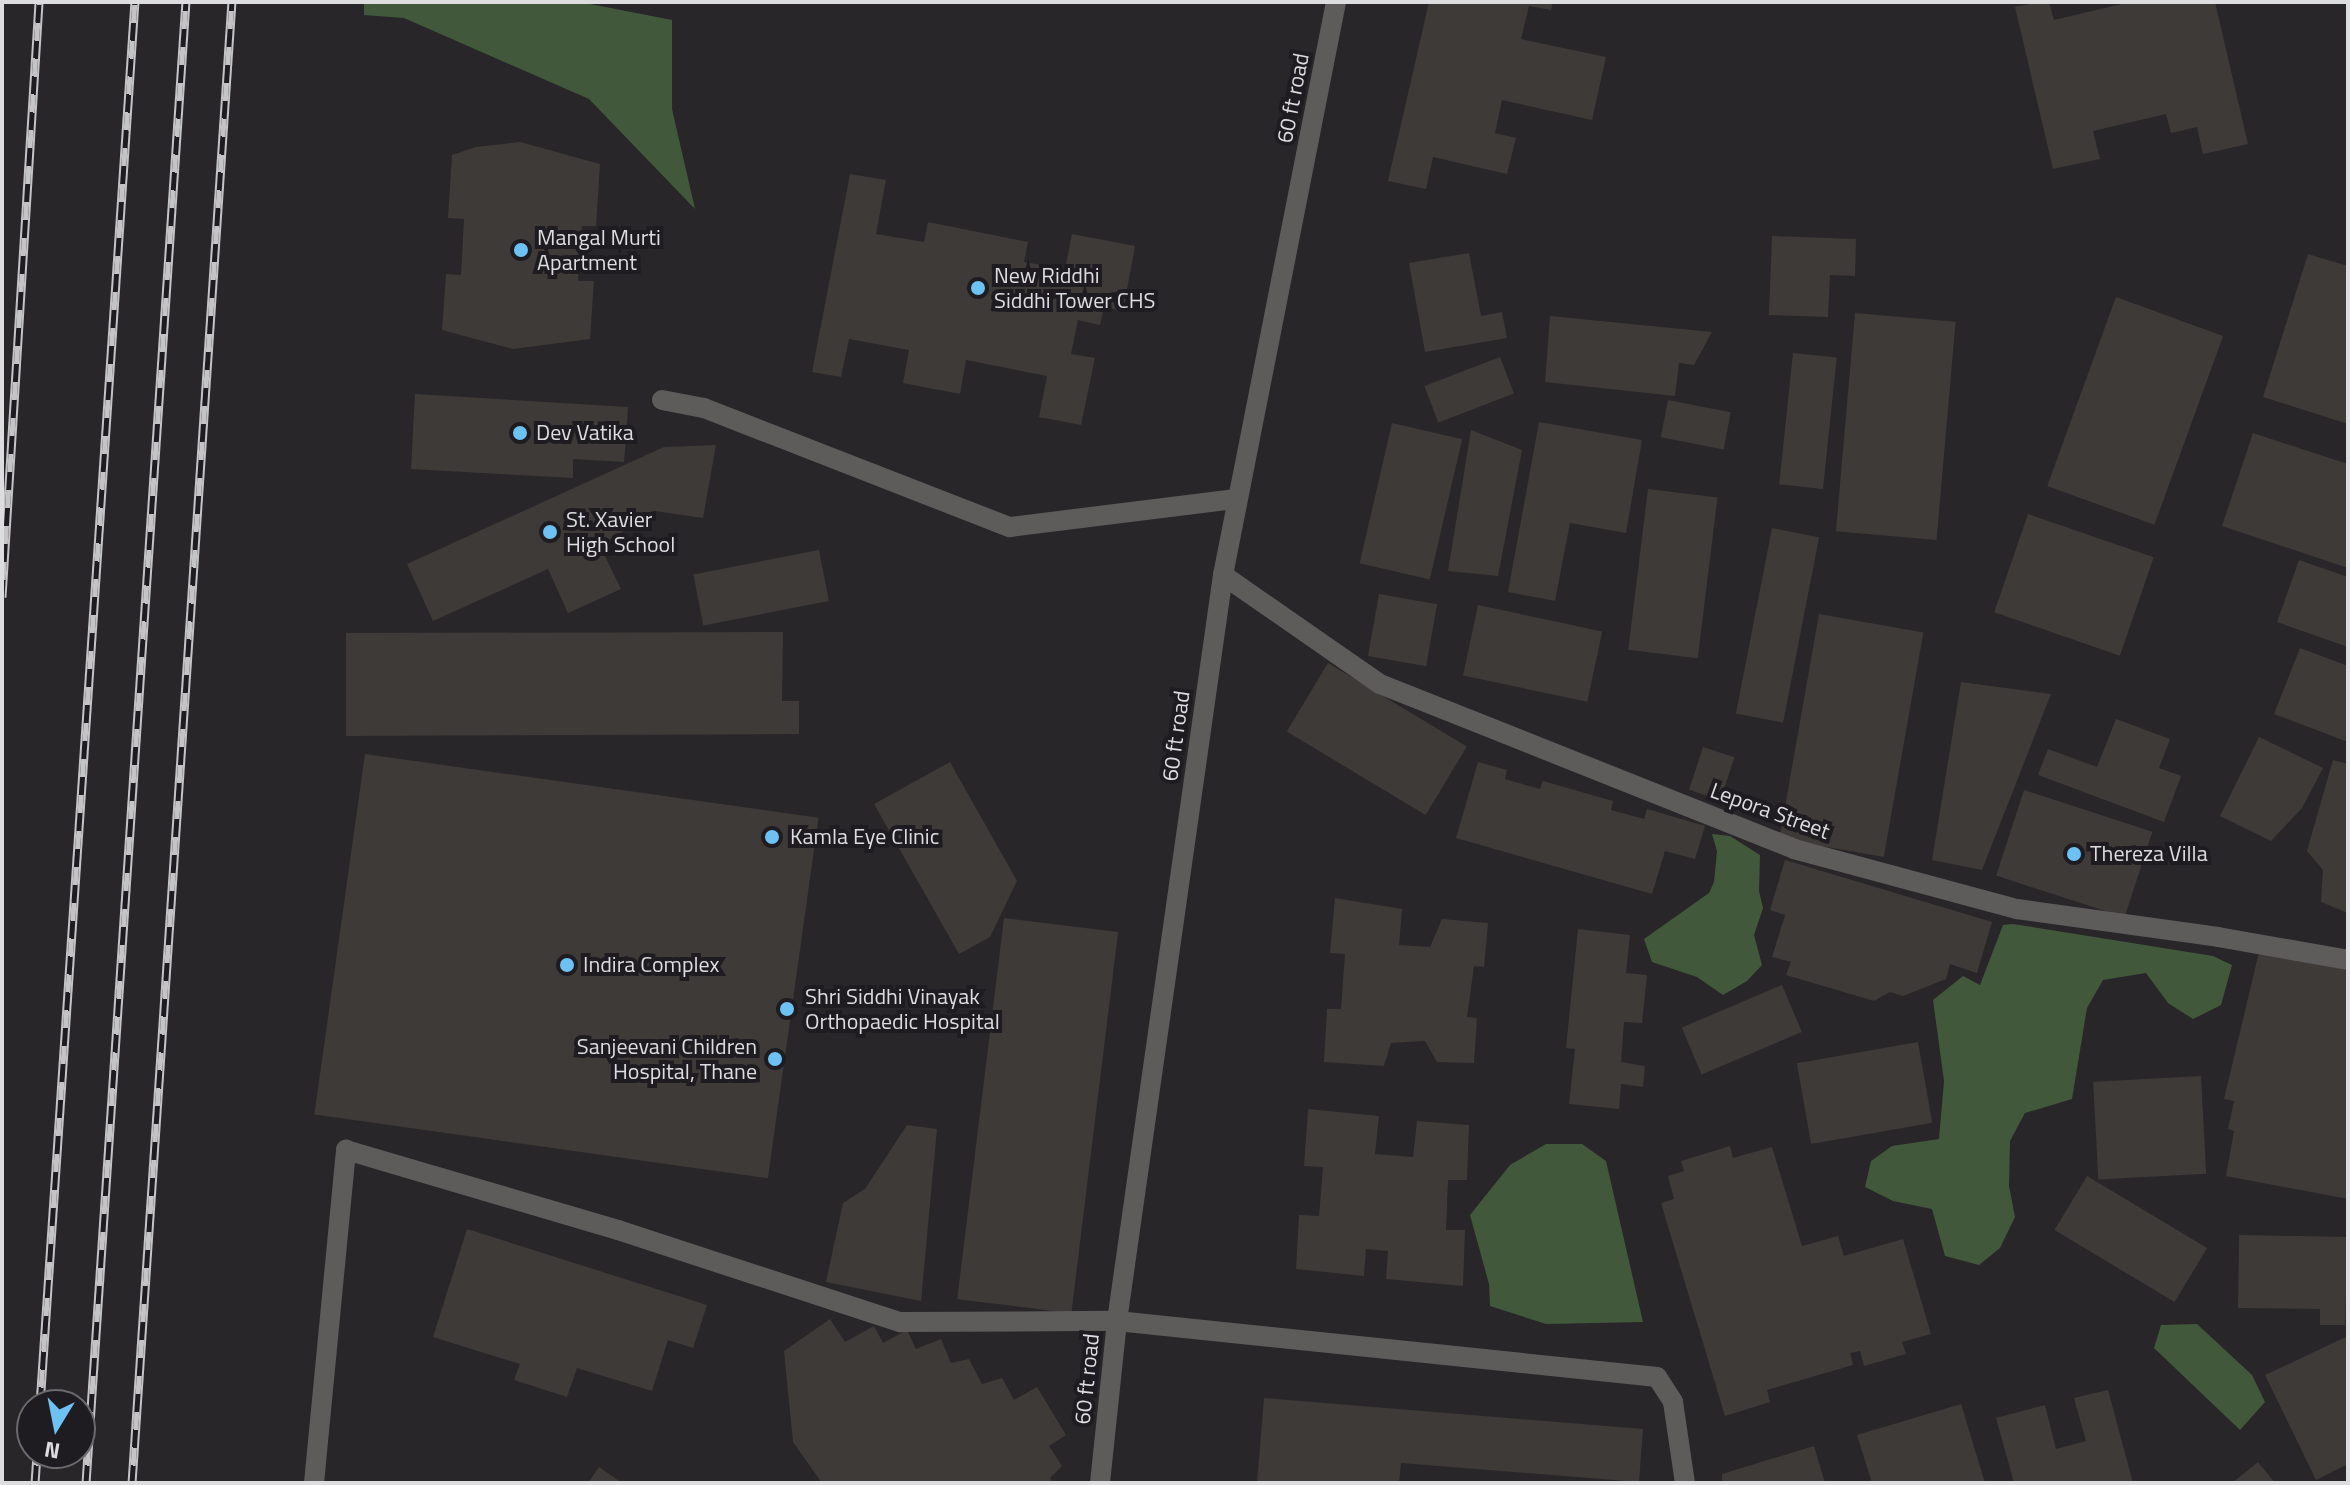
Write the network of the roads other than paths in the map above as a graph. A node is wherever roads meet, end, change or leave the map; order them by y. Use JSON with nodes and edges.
{"nodes":[{"id":1,"x":1336,"y":2,"type":"edge"},
{"id":2,"x":662,"y":400,"type":"dead end"},
{"id":3,"x":1236,"y":499,"type":"junction"},
{"id":4,"x":1223,"y":575,"type":"junction"},
{"id":5,"x":2348,"y":960,"type":"edge"},
{"id":6,"x":1117,"y":1321,"type":"junction"},
{"id":7,"x":314,"y":1483,"type":"edge"},
{"id":8,"x":1100,"y":1483,"type":"edge"},
{"id":9,"x":1685,"y":1483,"type":"edge"}],
"edges":[{"from":1,"to":3,"type":"street","name":"60 ft road"},
{"from":2,"to":3,"type":"street"},
{"from":3,"to":4,"type":"street","name":"60 ft road"},
{"from":4,"to":5,"type":"street","name":"Lepora Street"},
{"from":4,"to":6,"type":"street","name":"60 ft road"},
{"from":6,"to":7,"type":"street"},
{"from":6,"to":8,"type":"street","name":"60 ft road"},
{"from":6,"to":9,"type":"street"}]}
